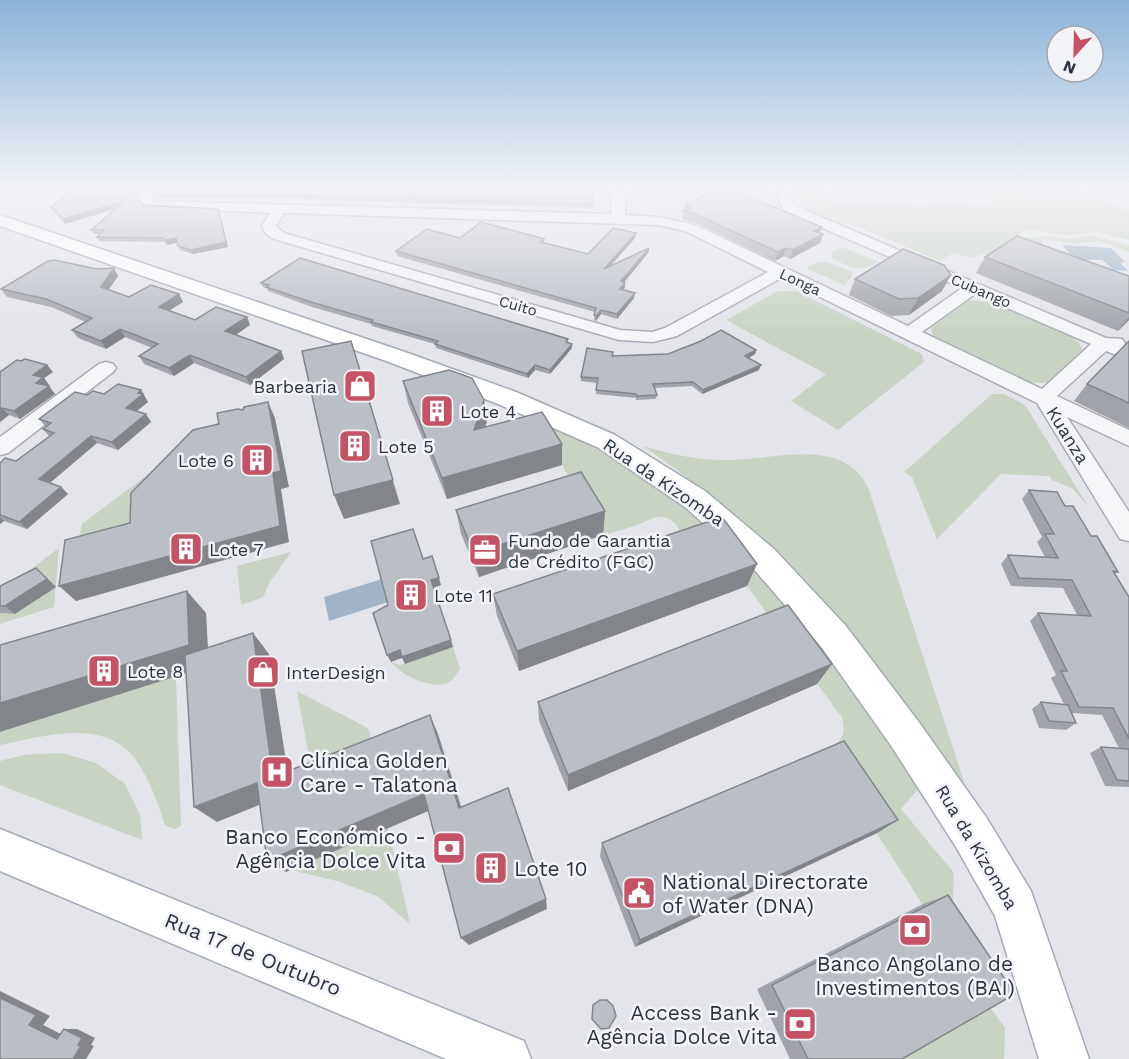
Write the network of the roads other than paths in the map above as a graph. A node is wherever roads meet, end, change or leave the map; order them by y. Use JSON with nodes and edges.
{"nodes":[{"id":1,"x":45,"y":235,"type":"edge"},
{"id":2,"x":278,"y":235,"type":"edge"},
{"id":3,"x":705,"y":235,"type":"edge"},
{"id":4,"x":851,"y":235,"type":"edge"},
{"id":5,"x":780,"y":272,"type":"junction"},
{"id":6,"x":973,"y":288,"type":"junction"},
{"id":7,"x":909,"y":333,"type":"junction"},
{"id":8,"x":1103,"y":343,"type":"junction"},
{"id":9,"x":1129,"y":344,"type":"edge"},
{"id":10,"x":1129,"y":354,"type":"edge"},
{"id":11,"x":106,"y":368,"type":"dead end"},
{"id":12,"x":1044,"y":398,"type":"junction"},
{"id":13,"x":1129,"y":439,"type":"edge"},
{"id":14,"x":0,"y":448,"type":"edge"},
{"id":15,"x":1129,"y":532,"type":"edge"},
{"id":16,"x":0,"y":850,"type":"edge"},
{"id":17,"x":1046,"y":1003,"type":"junction"},
{"id":18,"x":506,"y":1059,"type":"edge"},
{"id":19,"x":1047,"y":1059,"type":"edge"},
{"id":20,"x":1064,"y":1059,"type":"edge"}],
"edges":[{"from":1,"to":17,"type":"main road","name":"Rua da Kizomba"},
{"from":2,"to":5,"type":"street","name":"Cuito"},
{"from":3,"to":5,"type":"street","name":"Longa"},
{"from":4,"to":6,"type":"street","name":"Cubango"},
{"from":5,"to":7,"type":"street","name":"Longa"},
{"from":6,"to":7,"type":"street"},
{"from":6,"to":8,"type":"street","name":"Cubango"},
{"from":7,"to":12,"type":"street","name":"Longa"},
{"from":8,"to":9,"type":"street"},
{"from":8,"to":10,"type":"street","name":"Cubango"},
{"from":8,"to":12,"type":"street","name":"Kuanza"},
{"from":11,"to":14,"type":"street"},
{"from":12,"to":13,"type":"street","name":"Longa"},
{"from":12,"to":15,"type":"street","name":"Kuanza"},
{"from":16,"to":18,"type":"main road","name":"Rua 17 de Outubro"},
{"from":17,"to":19,"type":"main road"},
{"from":17,"to":20,"type":"main road","name":"Rua da Kizomba"}]}
